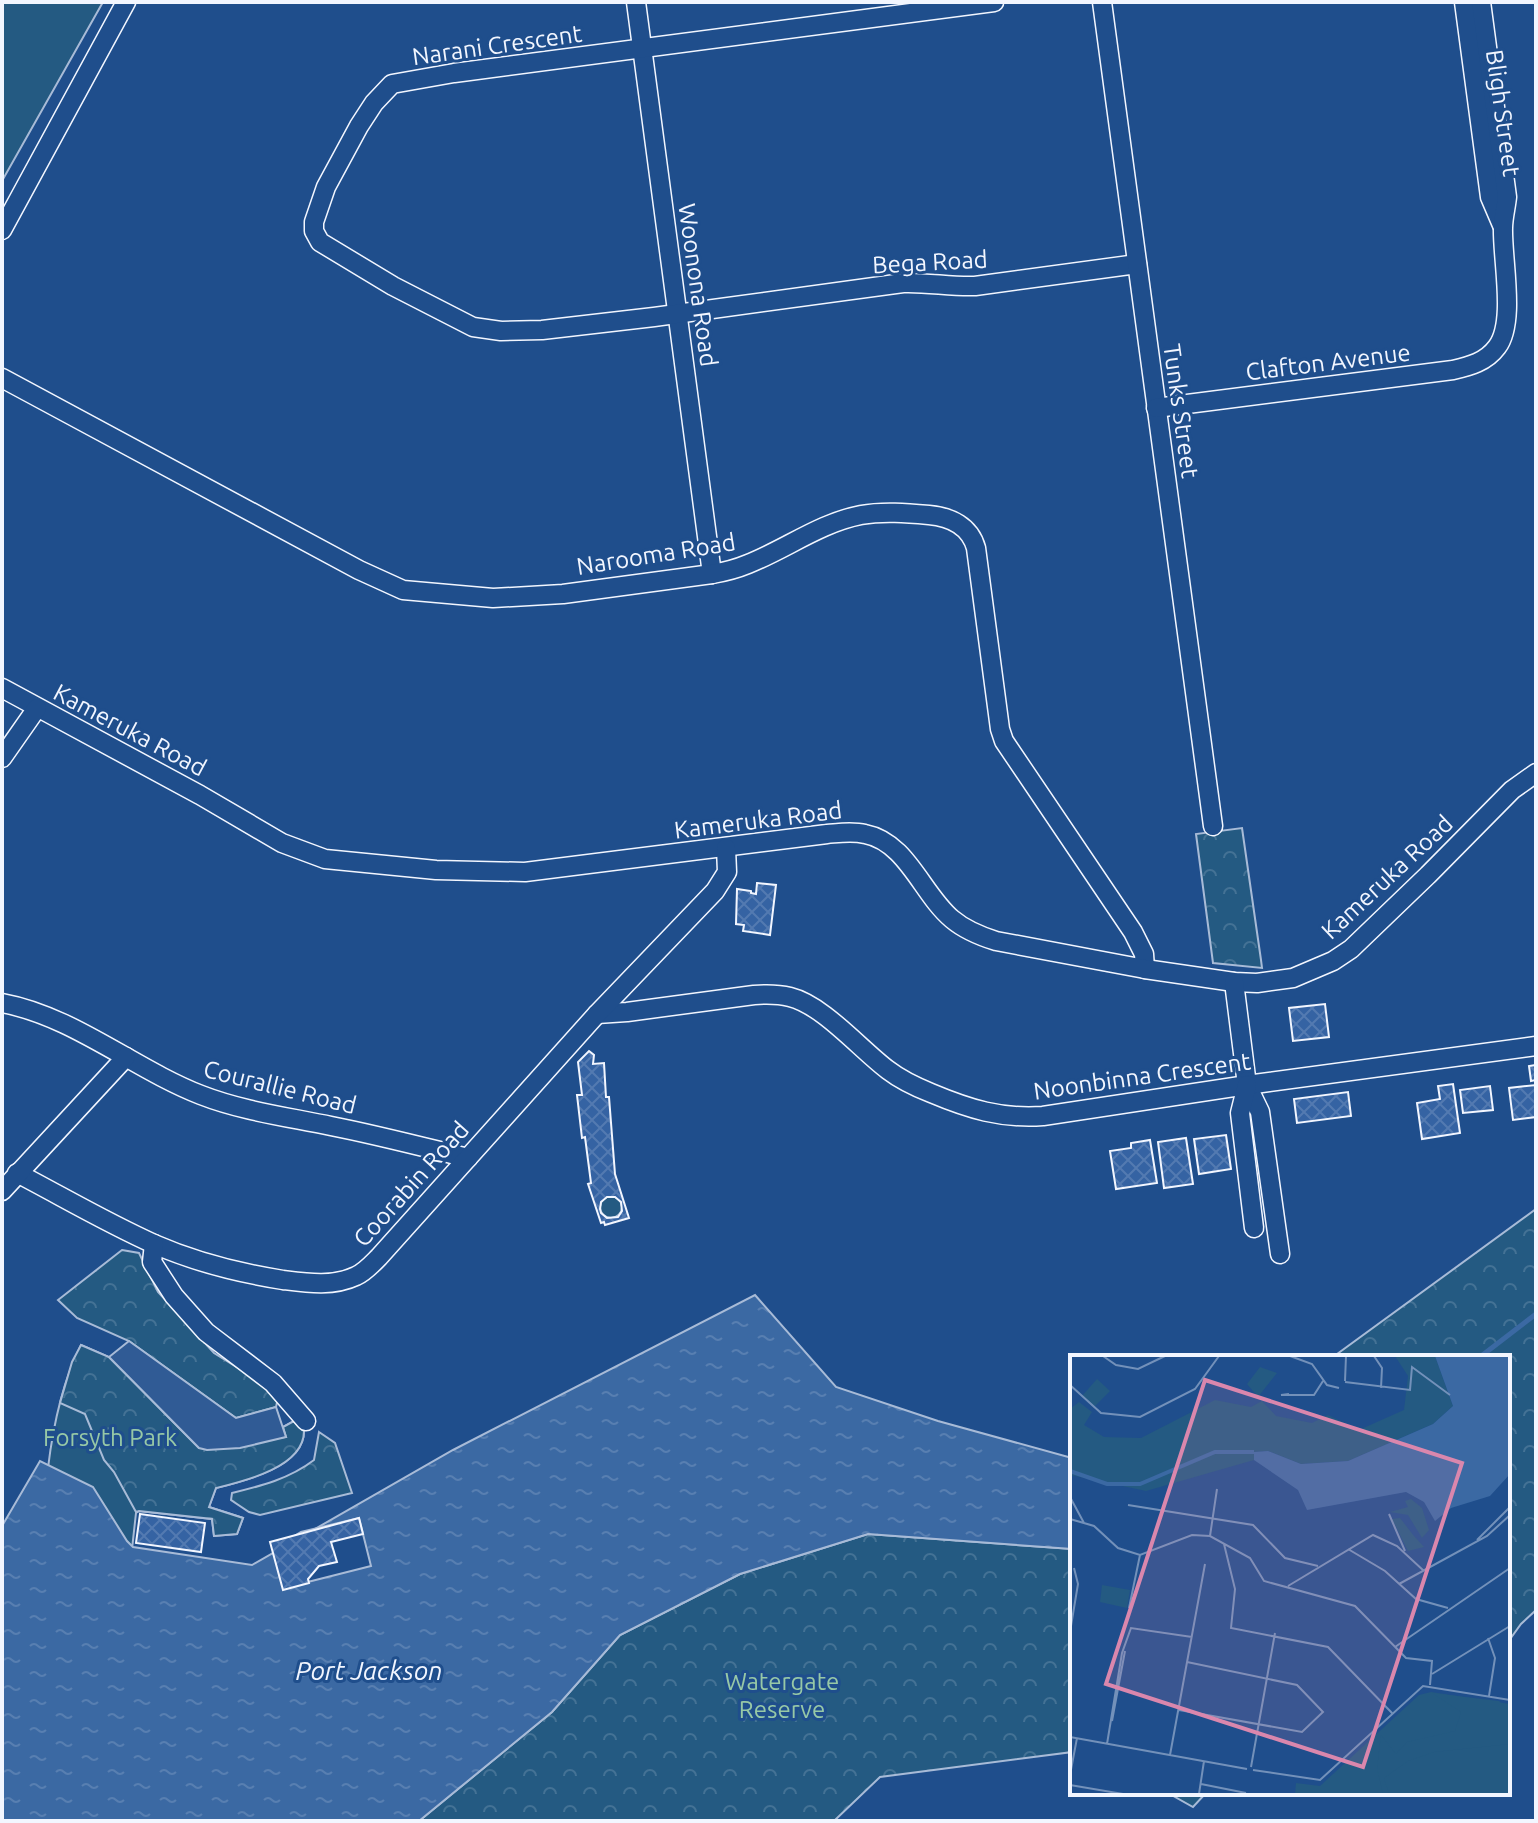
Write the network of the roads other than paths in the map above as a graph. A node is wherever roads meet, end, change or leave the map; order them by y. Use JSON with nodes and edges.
{"nodes":[{"id":1,"x":126,"y":2,"type":"edge"},
{"id":2,"x":636,"y":2,"type":"edge"},
{"id":3,"x":994,"y":2,"type":"edge"},
{"id":4,"x":1102,"y":2,"type":"edge"},
{"id":5,"x":1464,"y":2,"type":"edge"},
{"id":6,"x":1481,"y":2,"type":"edge"},
{"id":7,"x":642,"y":49,"type":"junction"},
{"id":8,"x":1503,"y":228,"type":"junction"},
{"id":9,"x":2,"y":230,"type":"edge"},
{"id":10,"x":1137,"y":264,"type":"junction"},
{"id":11,"x":677,"y":313,"type":"junction"},
{"id":12,"x":1499,"y":345,"type":"joint"},
{"id":13,"x":2,"y":378,"type":"edge"},
{"id":14,"x":1156,"y":408,"type":"junction"},
{"id":15,"x":712,"y":574,"type":"junction"},
{"id":16,"x":2,"y":688,"type":"edge"},
{"id":17,"x":37,"y":708,"type":"junction"},
{"id":18,"x":2,"y":758,"type":"edge"},
{"id":19,"x":1536,"y":773,"type":"edge"},
{"id":20,"x":1213,"y":826,"type":"dead end"},
{"id":21,"x":726,"y":848,"type":"junction"},
{"id":22,"x":1145,"y":969,"type":"junction"},
{"id":23,"x":1234,"y":982,"type":"junction"},
{"id":24,"x":2,"y":1003,"type":"edge"},
{"id":25,"x":597,"y":1014,"type":"junction"},
{"id":26,"x":1536,"y":1046,"type":"edge"},
{"id":27,"x":126,"y":1057,"type":"junction"},
{"id":28,"x":1247,"y":1085,"type":"junction"},
{"id":29,"x":468,"y":1158,"type":"junction"},
{"id":30,"x":17,"y":1173,"type":"junction"},
{"id":31,"x":2,"y":1191,"type":"edge"},
{"id":32,"x":1254,"y":1228,"type":"dead end"},
{"id":33,"x":154,"y":1244,"type":"junction"},
{"id":34,"x":1280,"y":1254,"type":"dead end"},
{"id":35,"x":306,"y":1421,"type":"dead end"}],
"edges":[{"from":1,"to":9,"type":"street"},
{"from":2,"to":7,"type":"street","name":"Woonona Road"},
{"from":3,"to":7,"type":"street","name":"Narani Crescent"},
{"from":4,"to":10,"type":"street","name":"Tunks Street"},
{"from":5,"to":8,"type":"street","name":"Bligh Street"},
{"from":6,"to":8,"type":"street","name":"Bligh Street"},
{"from":7,"to":11,"type":"street","name":"Woonona Road"},
{"from":7,"to":11,"type":"street","name":"Narani Crescent"},
{"from":8,"to":12,"type":"street","name":"Bligh Street"},
{"from":10,"to":11,"type":"street","name":"Bega Road"},
{"from":10,"to":14,"type":"street","name":"Tunks Street"},
{"from":11,"to":15,"type":"street","name":"Woonona Road"},
{"from":12,"to":14,"type":"street","name":"Clafton Avenue"},
{"from":13,"to":15,"type":"street","name":"Narooma Road"},
{"from":14,"to":20,"type":"street","name":"Tunks Street"},
{"from":15,"to":22,"type":"street","name":"Narooma Road"},
{"from":16,"to":17,"type":"street","name":"Kameruka Road"},
{"from":17,"to":18,"type":"street"},
{"from":17,"to":21,"type":"street","name":"Kameruka Road"},
{"from":19,"to":23,"type":"street","name":"Kameruka Road"},
{"from":21,"to":22,"type":"street","name":"Kameruka Road"},
{"from":21,"to":25,"type":"street","name":"Coorabin Road"},
{"from":22,"to":23,"type":"street","name":"Kameruka Road"},
{"from":23,"to":28,"type":"street"},
{"from":24,"to":27,"type":"street","name":"Courallie Road"},
{"from":25,"to":28,"type":"street","name":"Noonbinna Crescent"},
{"from":25,"to":29,"type":"street","name":"Coorabin Road"},
{"from":26,"to":28,"type":"street","name":"Noonbinna Crescent"},
{"from":27,"to":29,"type":"street","name":"Courallie Road"},
{"from":27,"to":30,"type":"street"},
{"from":28,"to":32,"type":"street"},
{"from":28,"to":34,"type":"street"},
{"from":29,"to":33,"type":"street","name":"Coorabin Road"},
{"from":30,"to":31,"type":"street"},
{"from":30,"to":33,"type":"street","name":"Coorabin Road"},
{"from":33,"to":35,"type":"street"}]}
